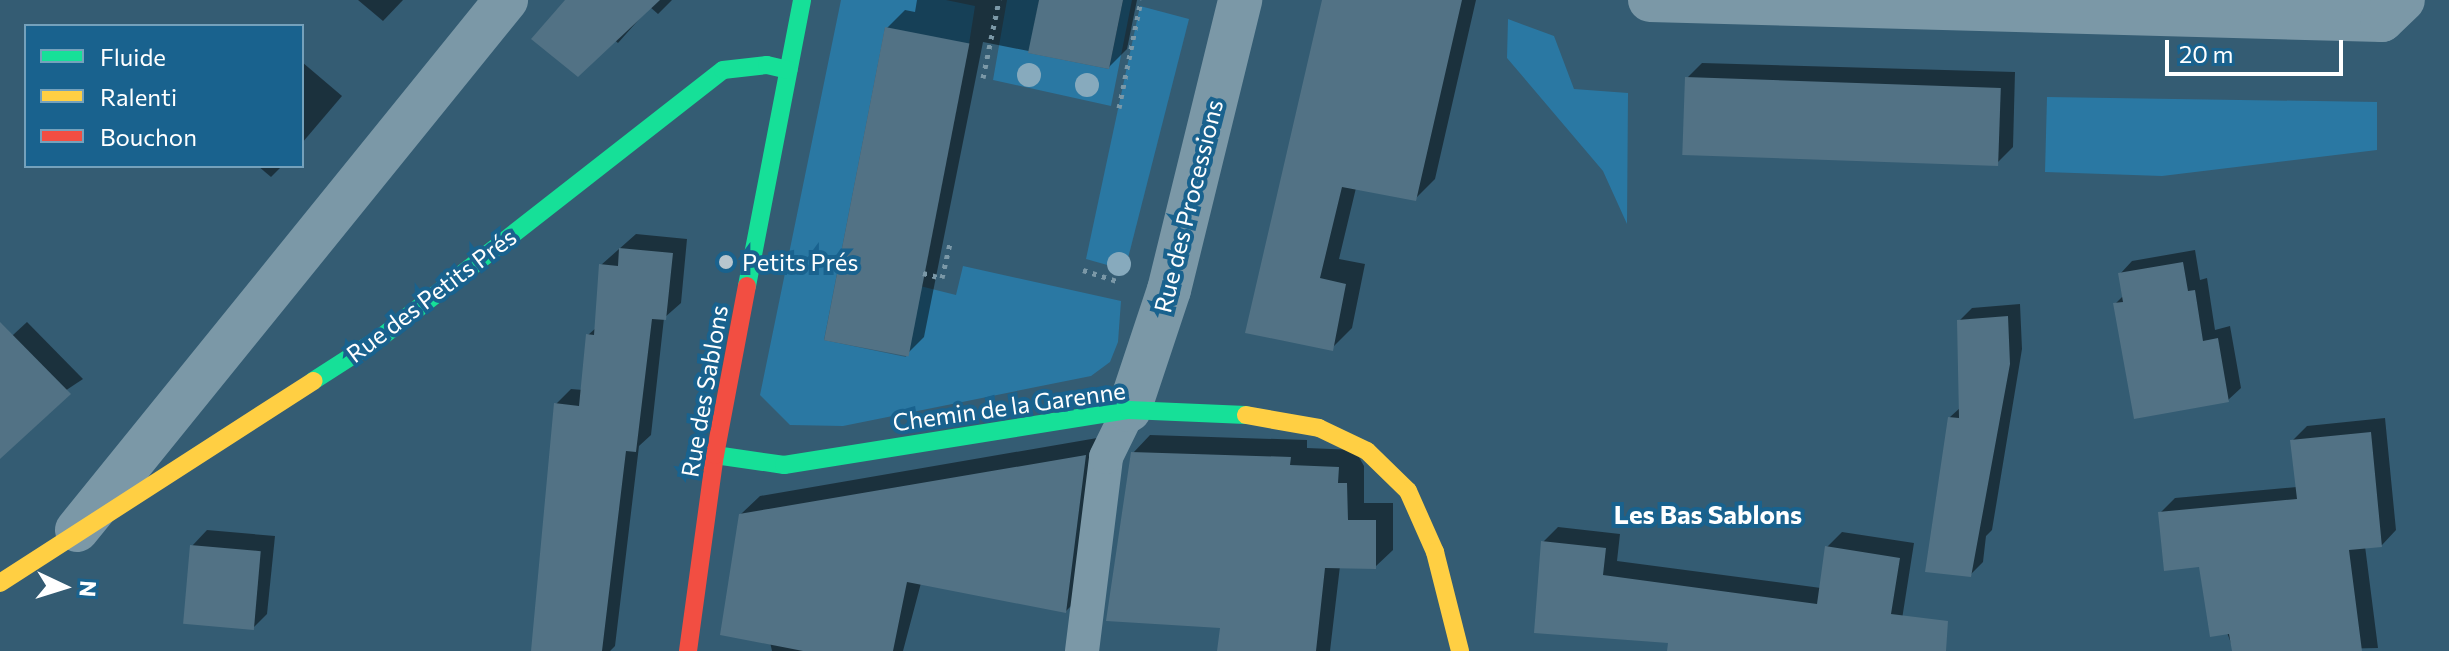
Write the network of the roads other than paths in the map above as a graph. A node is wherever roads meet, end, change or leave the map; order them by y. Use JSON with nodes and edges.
{"nodes":[{"id":1,"x":506,"y":0,"type":"edge"},
{"id":2,"x":802,"y":0,"type":"edge"},
{"id":3,"x":1240,"y":0,"type":"edge"},
{"id":4,"x":1650,"y":0,"type":"edge"},
{"id":5,"x":2403,"y":0,"type":"edge"},
{"id":6,"x":788,"y":70,"type":"junction"},
{"id":7,"x":1129,"y":410,"type":"junction"},
{"id":8,"x":715,"y":455,"type":"junction"},
{"id":9,"x":71,"y":537,"type":"junction"},
{"id":10,"x":0,"y":583,"type":"edge"},
{"id":11,"x":688,"y":651,"type":"edge"},
{"id":12,"x":1082,"y":651,"type":"edge"},
{"id":13,"x":1460,"y":651,"type":"edge"}],
"edges":[{"from":1,"to":9,"type":"street","name":"Rue des Petits Prés"},
{"from":2,"to":6,"type":"street","name":"Rue des Sablons"},
{"from":3,"to":7,"type":"street","name":"Rue des Processions"},
{"from":4,"to":5,"type":"street"},
{"from":6,"to":8,"type":"street","name":"Rue des Sablons"},
{"from":6,"to":9,"type":"street","name":"Rue des Petits Prés"},
{"from":7,"to":8,"type":"street","name":"Chemin de la Garenne"},
{"from":7,"to":12,"type":"lane"},
{"from":7,"to":13,"type":"street","name":"Chemin de la Garenne"},
{"from":8,"to":11,"type":"street","name":"Rue des Sablons"},
{"from":9,"to":10,"type":"street","name":"Rue des Petits Prés"}]}
